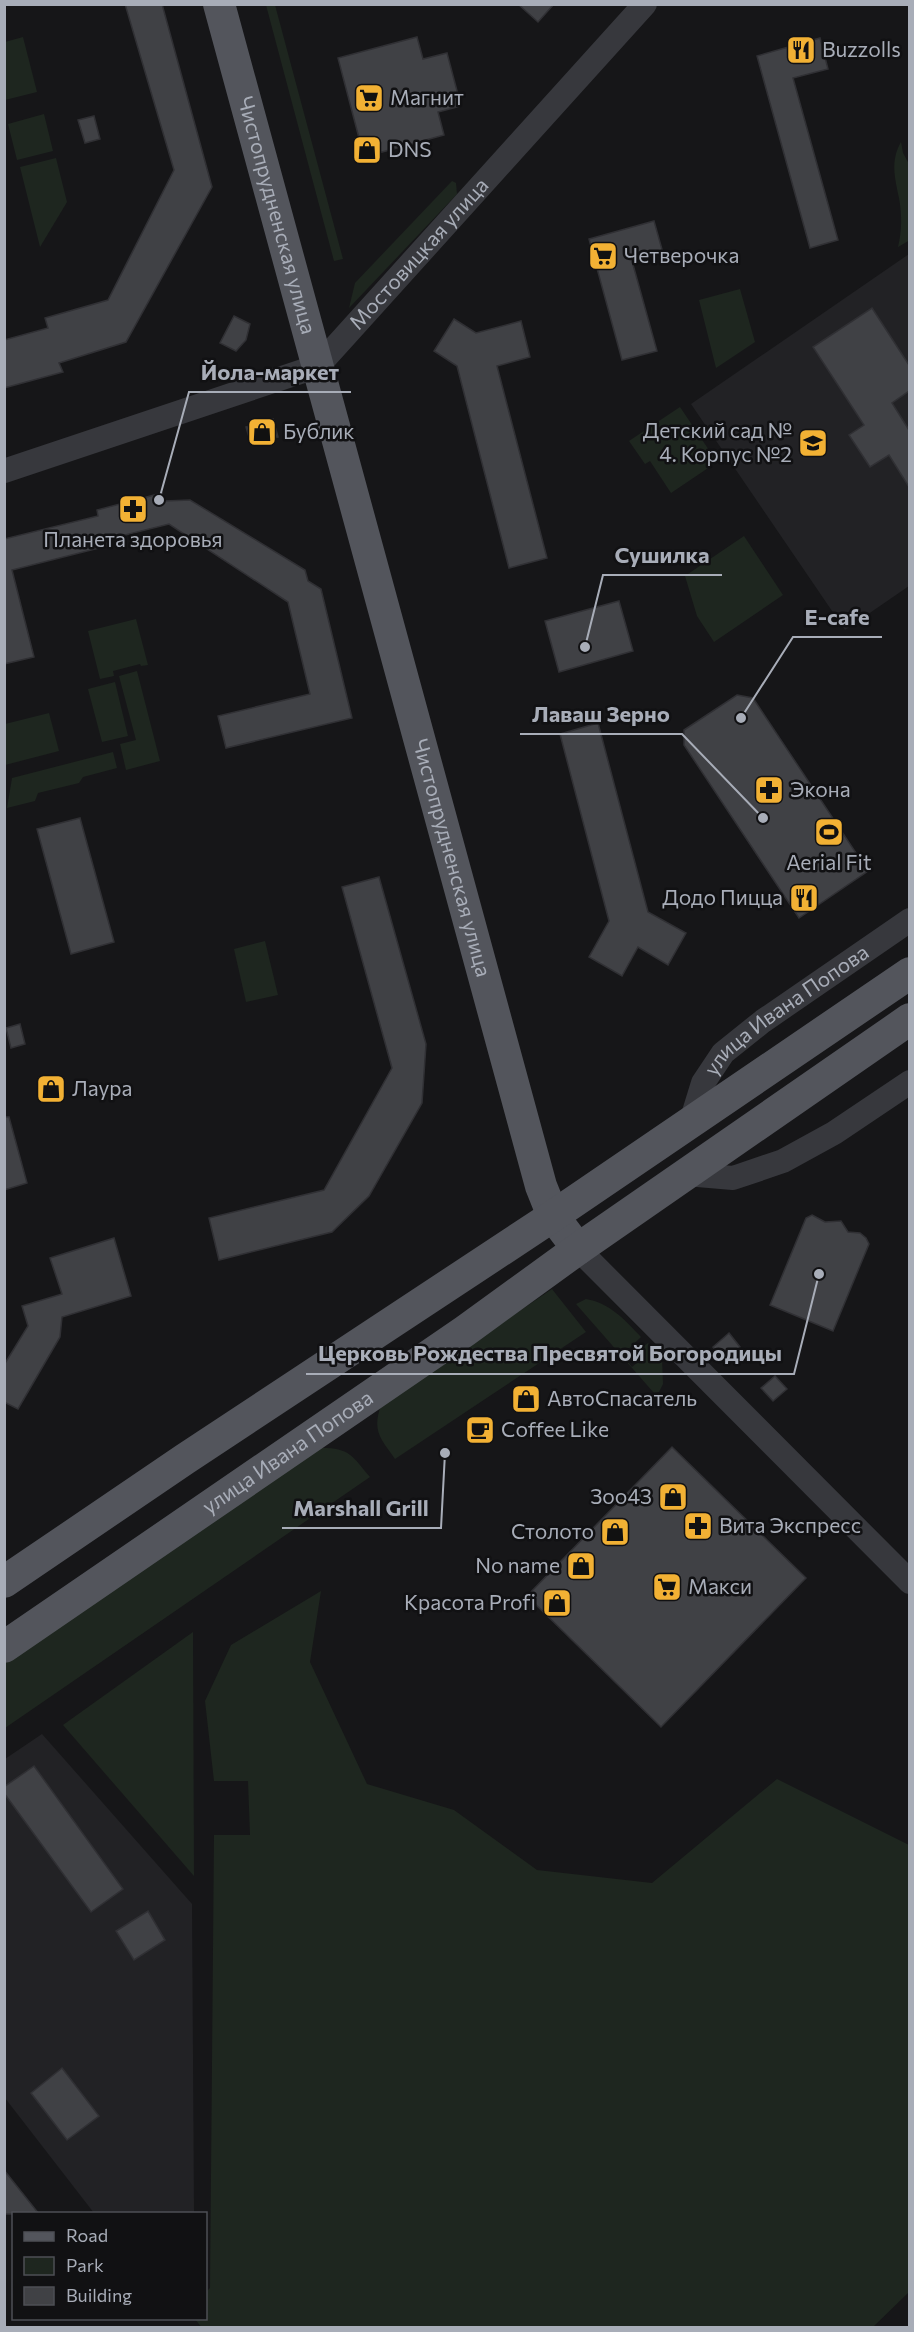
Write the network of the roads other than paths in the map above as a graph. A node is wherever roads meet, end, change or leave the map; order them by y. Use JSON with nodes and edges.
{"nodes":[{"id":1,"x":219,"y":4,"type":"edge"},
{"id":2,"x":645,"y":4,"type":"edge"},
{"id":3,"x":318,"y":366,"type":"junction"},
{"id":4,"x":4,"y":471,"type":"edge"},
{"id":5,"x":909,"y":920,"type":"edge"},
{"id":6,"x":909,"y":974,"type":"edge"},
{"id":7,"x":909,"y":1019,"type":"edge"},
{"id":8,"x":909,"y":1082,"type":"edge"},
{"id":9,"x":691,"y":1122,"type":"junction"},
{"id":10,"x":686,"y":1174,"type":"junction"},
{"id":11,"x":554,"y":1215,"type":"junction"},
{"id":12,"x":578,"y":1249,"type":"junction"},
{"id":13,"x":4,"y":1582,"type":"edge"},
{"id":14,"x":909,"y":1582,"type":"edge"},
{"id":15,"x":4,"y":1647,"type":"edge"}],
"edges":[{"from":1,"to":3,"type":"main road","name":"Чистопрудненская улица"},
{"from":2,"to":3,"type":"street","name":"Мостовицкая улица"},
{"from":3,"to":4,"type":"street","name":"Мостовицкая улица"},
{"from":3,"to":11,"type":"main road","name":"Чистопрудненская улица"},
{"from":5,"to":9,"type":"street","name":"улица Ивана Попова"},
{"from":6,"to":9,"type":"main road","name":"улица Ивана Попова"},
{"from":7,"to":10,"type":"main road","name":"улица Ивана Попова"},
{"from":8,"to":10,"type":"street"},
{"from":9,"to":11,"type":"main road","name":"улица Ивана Попова"},
{"from":10,"to":12,"type":"main road","name":"улица Ивана Попова"},
{"from":11,"to":12,"type":"main road","name":"Чистопрудненская улица"},
{"from":11,"to":13,"type":"main road","name":"улица Ивана Попова"},
{"from":12,"to":14,"type":"street","name":"Чистопрудненская улица"},
{"from":12,"to":15,"type":"main road","name":"улица Ивана Попова"}]}
